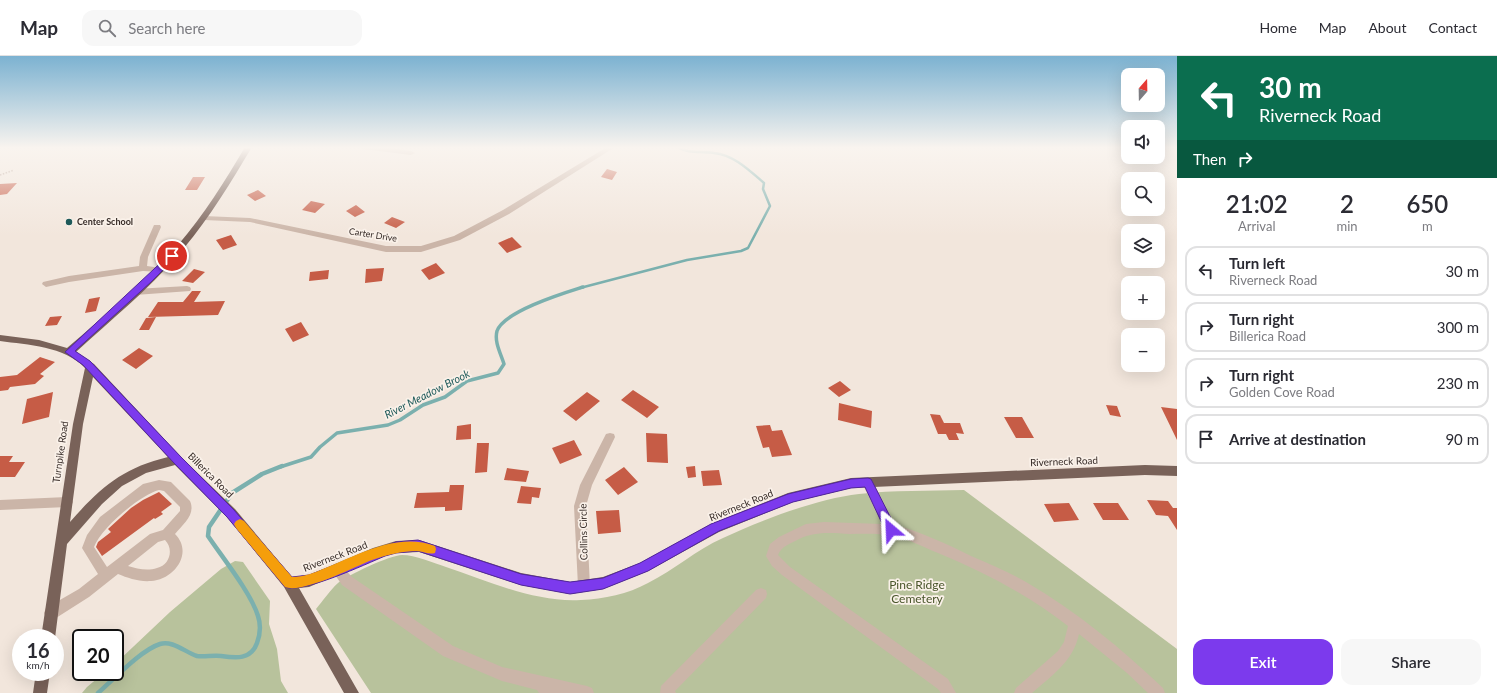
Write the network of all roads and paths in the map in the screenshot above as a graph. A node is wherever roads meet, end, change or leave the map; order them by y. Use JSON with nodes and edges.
{"nodes":[{"id":1,"x":230,"y":177,"type":"edge"},
{"id":2,"x":564,"y":177,"type":"edge"},
{"id":3,"x":204,"y":218,"type":"junction"},
{"id":4,"x":157,"y":227,"type":"dead end"},
{"id":5,"x":143,"y":268,"type":"junction"},
{"id":6,"x":158,"y":270,"type":"junction"},
{"id":7,"x":46,"y":284,"type":"dead end"},
{"id":8,"x":187,"y":289,"type":"dead end"},
{"id":9,"x":135,"y":292,"type":"junction"},
{"id":10,"x":0,"y":338,"type":"edge"},
{"id":11,"x":69,"y":352,"type":"junction"},
{"id":12,"x":90,"y":367,"type":"junction"},
{"id":13,"x":610,"y":437,"type":"dead end"},
{"id":14,"x":177,"y":460,"type":"junction"},
{"id":15,"x":1177,"y":471,"type":"edge"},
{"id":16,"x":868,"y":483,"type":"junction"},
{"id":17,"x":67,"y":502,"type":"junction"},
{"id":18,"x":0,"y":505,"type":"edge"},
{"id":19,"x":891,"y":530,"type":"junction"},
{"id":20,"x":167,"y":534,"type":"junction"},
{"id":21,"x":62,"y":541,"type":"junction"},
{"id":22,"x":117,"y":568,"type":"junction"},
{"id":23,"x":337,"y":569,"type":"junction"},
{"id":24,"x":106,"y":576,"type":"junction"},
{"id":25,"x":289,"y":583,"type":"junction"},
{"id":26,"x":584,"y":586,"type":"junction"},
{"id":27,"x":761,"y":594,"type":"dead end"},
{"id":28,"x":51,"y":613,"type":"junction"},
{"id":29,"x":1075,"y":624,"type":"junction"},
{"id":30,"x":49,"y":629,"type":"edge"},
{"id":31,"x":42,"y":681,"type":"edge"},
{"id":32,"x":946,"y":688,"type":"edge"},
{"id":33,"x":544,"y":689,"type":"edge"},
{"id":34,"x":666,"y":692,"type":"edge"},
{"id":35,"x":40,"y":693,"type":"edge"},
{"id":36,"x":352,"y":693,"type":"edge"},
{"id":37,"x":587,"y":693,"type":"edge"},
{"id":38,"x":958,"y":693,"type":"edge"},
{"id":39,"x":1021,"y":693,"type":"edge"},
{"id":40,"x":1158,"y":693,"type":"edge"}],
"edges":[{"from":1,"to":3,"type":"main road"},
{"from":2,"to":3,"type":"street","name":"Carter Drive"},
{"from":3,"to":6,"type":"main road"},
{"from":4,"to":5,"type":"street"},
{"from":5,"to":6,"type":"street"},
{"from":5,"to":7,"type":"street"},
{"from":6,"to":9,"type":"main road"},
{"from":8,"to":9,"type":"street"},
{"from":9,"to":11,"type":"main road"},
{"from":10,"to":11,"type":"main road","name":"Billerica Road"},
{"from":11,"to":12,"type":"main road","name":"Billerica Road"},
{"from":12,"to":14,"type":"main road","name":"Billerica Road"},
{"from":12,"to":17,"type":"main road","name":"Turnpike Road"},
{"from":13,"to":26,"type":"street","name":"Collins Circle"},
{"from":14,"to":21,"type":"main road"},
{"from":14,"to":25,"type":"main road","name":"Billerica Road"},
{"from":15,"to":16,"type":"main road","name":"Riverneck Road"},
{"from":16,"to":19,"type":"street"},
{"from":16,"to":26,"type":"main road","name":"Riverneck Road"},
{"from":17,"to":18,"type":"street"},
{"from":17,"to":21,"type":"main road","name":"Turnpike Road"},
{"from":19,"to":29,"type":"street"},
{"from":19,"to":32,"type":"street"},
{"from":20,"to":22,"type":"street"},
{"from":20,"to":22,"type":"street"},
{"from":20,"to":24,"type":"street"},
{"from":21,"to":28,"type":"main road","name":"Turnpike Road"},
{"from":22,"to":24,"type":"street"},
{"from":23,"to":25,"type":"main road","name":"Riverneck Road"},
{"from":23,"to":26,"type":"main road","name":"Riverneck Road"},
{"from":23,"to":33,"type":"street"},
{"from":24,"to":28,"type":"street"},
{"from":25,"to":36,"type":"main road","name":"Billerica Road"},
{"from":27,"to":34,"type":"street"},
{"from":28,"to":30,"type":"main road","name":"Turnpike Road"},
{"from":29,"to":39,"type":"street"},
{"from":29,"to":40,"type":"street"},
{"from":31,"to":35,"type":"main road"},
{"from":32,"to":38,"type":"street"},
{"from":33,"to":37,"type":"street"}]}
